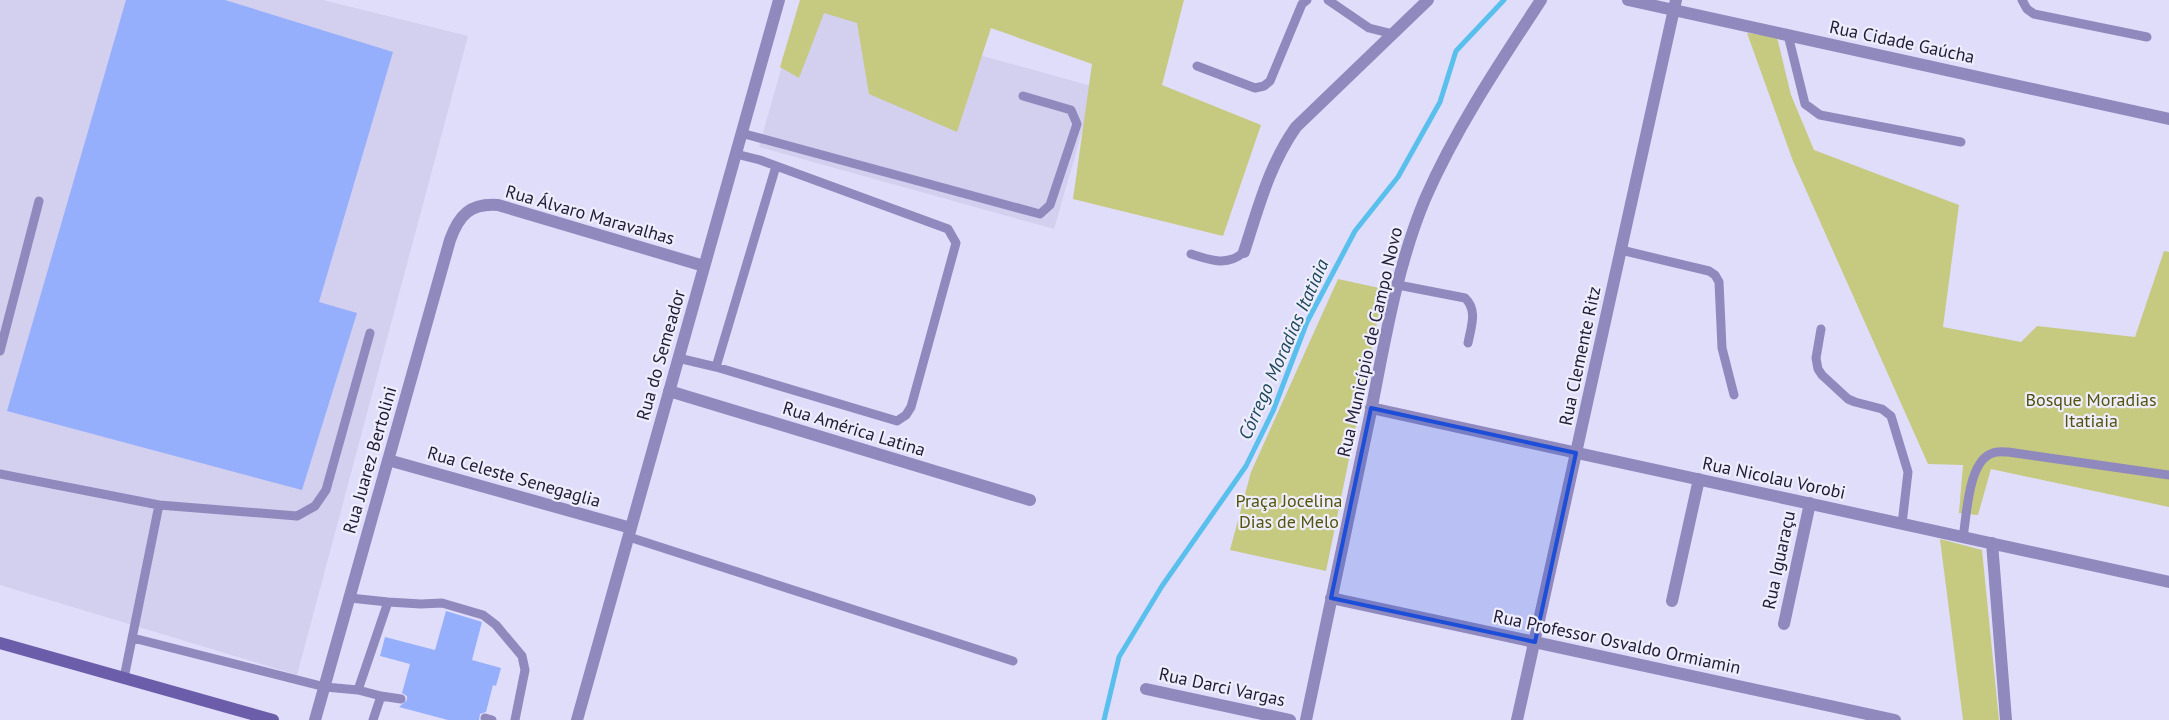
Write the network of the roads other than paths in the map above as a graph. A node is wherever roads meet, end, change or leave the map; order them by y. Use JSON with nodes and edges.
{"nodes":[{"id":1,"x":1307,"y":0,"type":"edge"},
{"id":2,"x":1328,"y":0,"type":"edge"},
{"id":3,"x":1428,"y":0,"type":"edge"},
{"id":4,"x":1541,"y":0,"type":"edge"},
{"id":5,"x":1628,"y":0,"type":"edge"},
{"id":6,"x":2022,"y":0,"type":"edge"},
{"id":7,"x":776,"y":1,"type":"edge"},
{"id":8,"x":1675,"y":5,"type":"edge"},
{"id":9,"x":1393,"y":34,"type":"junction"},
{"id":10,"x":1788,"y":35,"type":"junction"},
{"id":11,"x":2147,"y":36,"type":"dead end"},
{"id":12,"x":1197,"y":66,"type":"dead end"},
{"id":13,"x":1023,"y":96,"type":"dead end"},
{"id":14,"x":2169,"y":119,"type":"edge"},
{"id":15,"x":741,"y":133,"type":"junction"},
{"id":16,"x":1961,"y":142,"type":"dead end"},
{"id":17,"x":736,"y":154,"type":"junction"},
{"id":18,"x":776,"y":166,"type":"junction"},
{"id":19,"x":39,"y":201,"type":"dead end"},
{"id":20,"x":466,"y":212,"type":"joint"},
{"id":21,"x":1621,"y":250,"type":"junction"},
{"id":22,"x":1244,"y":252,"type":"joint"},
{"id":23,"x":1191,"y":254,"type":"dead end"},
{"id":24,"x":704,"y":266,"type":"junction"},
{"id":25,"x":1398,"y":285,"type":"junction"},
{"id":26,"x":1821,"y":329,"type":"dead end"},
{"id":27,"x":370,"y":333,"type":"dead end"},
{"id":28,"x":1468,"y":342,"type":"dead end"},
{"id":29,"x":0,"y":351,"type":"edge"},
{"id":30,"x":678,"y":358,"type":"junction"},
{"id":31,"x":716,"y":367,"type":"junction"},
{"id":32,"x":669,"y":391,"type":"junction"},
{"id":33,"x":1734,"y":395,"type":"dead end"},
{"id":34,"x":1371,"y":408,"type":"junction"},
{"id":35,"x":1576,"y":452,"type":"junction"},
{"id":36,"x":388,"y":460,"type":"junction"},
{"id":37,"x":0,"y":474,"type":"edge"},
{"id":38,"x":2169,"y":475,"type":"edge"},
{"id":39,"x":1699,"y":479,"type":"junction"},
{"id":40,"x":1030,"y":500,"type":"dead end"},
{"id":41,"x":1810,"y":503,"type":"junction"},
{"id":42,"x":159,"y":505,"type":"junction"},
{"id":43,"x":1902,"y":524,"type":"junction"},
{"id":44,"x":630,"y":532,"type":"junction"},
{"id":45,"x":1963,"y":537,"type":"junction"},
{"id":46,"x":1992,"y":543,"type":"junction"},
{"id":47,"x":2169,"y":582,"type":"edge"},
{"id":48,"x":350,"y":598,"type":"junction"},
{"id":49,"x":1332,"y":598,"type":"junction"},
{"id":50,"x":388,"y":602,"type":"junction"},
{"id":51,"x":1672,"y":602,"type":"dead end"},
{"id":52,"x":1784,"y":624,"type":"dead end"},
{"id":53,"x":133,"y":638,"type":"junction"},
{"id":54,"x":1534,"y":642,"type":"junction"},
{"id":55,"x":0,"y":643,"type":"edge"},
{"id":56,"x":1013,"y":661,"type":"dead end"},
{"id":57,"x":124,"y":678,"type":"junction"},
{"id":58,"x":325,"y":687,"type":"junction"},
{"id":59,"x":1146,"y":689,"type":"dead end"},
{"id":60,"x":358,"y":690,"type":"junction"},
{"id":61,"x":381,"y":696,"type":"junction"},
{"id":62,"x":401,"y":699,"type":"dead end"},
{"id":63,"x":273,"y":720,"type":"edge"},
{"id":64,"x":315,"y":720,"type":"edge"},
{"id":65,"x":373,"y":720,"type":"edge"},
{"id":66,"x":515,"y":720,"type":"edge"},
{"id":67,"x":577,"y":720,"type":"edge"},
{"id":68,"x":1290,"y":720,"type":"edge"},
{"id":69,"x":1306,"y":720,"type":"edge"},
{"id":70,"x":1517,"y":720,"type":"edge"},
{"id":71,"x":1895,"y":720,"type":"edge"},
{"id":72,"x":2006,"y":720,"type":"edge"}],
"edges":[{"from":1,"to":12,"type":"lane"},
{"from":2,"to":9,"type":"lane"},
{"from":3,"to":9,"type":"street"},
{"from":4,"to":25,"type":"street","name":"Rua Município de Campo Novo"},
{"from":5,"to":8,"type":"street","name":"Rua Cidade Gaúcha"},
{"from":6,"to":11,"type":"lane"},
{"from":7,"to":15,"type":"street","name":"Rua do Semeador"},
{"from":8,"to":10,"type":"street","name":"Rua Cidade Gaúcha"},
{"from":8,"to":21,"type":"street","name":"Rua Clemente Ritz"},
{"from":9,"to":22,"type":"street"},
{"from":10,"to":14,"type":"street","name":"Rua Cidade Gaúcha"},
{"from":10,"to":16,"type":"lane"},
{"from":13,"to":15,"type":"lane"},
{"from":15,"to":17,"type":"street","name":"Rua do Semeador"},
{"from":17,"to":18,"type":"lane"},
{"from":17,"to":24,"type":"street","name":"Rua do Semeador"},
{"from":18,"to":31,"type":"lane"},
{"from":18,"to":31,"type":"lane"},
{"from":19,"to":29,"type":"lane"},
{"from":20,"to":24,"type":"street","name":"Rua Álvaro Maravalhas"},
{"from":20,"to":36,"type":"street","name":"Rua Juarez Bertolini"},
{"from":21,"to":33,"type":"lane"},
{"from":21,"to":35,"type":"street","name":"Rua Clemente Ritz"},
{"from":22,"to":23,"type":"lane"},
{"from":24,"to":30,"type":"street","name":"Rua do Semeador"},
{"from":25,"to":28,"type":"lane"},
{"from":25,"to":34,"type":"street","name":"Rua Município de Campo Novo"},
{"from":26,"to":43,"type":"lane"},
{"from":27,"to":42,"type":"lane"},
{"from":30,"to":31,"type":"lane"},
{"from":30,"to":32,"type":"street","name":"Rua do Semeador"},
{"from":32,"to":40,"type":"street","name":"Rua América Latina"},
{"from":32,"to":44,"type":"street","name":"Rua do Semeador"},
{"from":34,"to":35,"type":"street","name":"Rua Nicolau Vorobi"},
{"from":34,"to":49,"type":"street","name":"Rua Município de Campo Novo"},
{"from":35,"to":39,"type":"street","name":"Rua Nicolau Vorobi"},
{"from":35,"to":54,"type":"street","name":"Rua Clemente Ritz"},
{"from":36,"to":44,"type":"street","name":"Rua Celeste Senegaglia"},
{"from":36,"to":48,"type":"street","name":"Rua Juarez Bertolini"},
{"from":37,"to":42,"type":"lane"},
{"from":38,"to":45,"type":"lane"},
{"from":39,"to":41,"type":"street","name":"Rua Nicolau Vorobi"},
{"from":39,"to":51,"type":"street"},
{"from":41,"to":43,"type":"street","name":"Rua Nicolau Vorobi"},
{"from":41,"to":52,"type":"street","name":"Rua Iguaraçu"},
{"from":42,"to":53,"type":"lane"},
{"from":43,"to":45,"type":"street","name":"Rua Nicolau Vorobi"},
{"from":44,"to":56,"type":"lane"},
{"from":44,"to":67,"type":"street","name":"Rua do Semeador"},
{"from":45,"to":46,"type":"street","name":"Rua Nicolau Vorobi"},
{"from":46,"to":47,"type":"street","name":"Rua Nicolau Vorobi"},
{"from":46,"to":72,"type":"street"},
{"from":48,"to":50,"type":"lane"},
{"from":48,"to":58,"type":"street","name":"Rua Juarez Bertolini"},
{"from":49,"to":54,"type":"street","name":"Rua Professor Osvaldo Ormiamin"},
{"from":49,"to":69,"type":"street","name":"Rua Município de Campo Novo"},
{"from":50,"to":60,"type":"lane"},
{"from":50,"to":66,"type":"lane"},
{"from":53,"to":57,"type":"lane"},
{"from":53,"to":58,"type":"lane"},
{"from":54,"to":70,"type":"street","name":"Rua Clemente Ritz"},
{"from":54,"to":71,"type":"street","name":"Rua Professor Osvaldo Ormiamin"},
{"from":55,"to":57,"type":"main road"},
{"from":57,"to":63,"type":"main road"},
{"from":58,"to":60,"type":"lane"},
{"from":58,"to":64,"type":"street","name":"Rua Juarez Bertolini"},
{"from":59,"to":68,"type":"street","name":"Rua Darci Vargas"},
{"from":60,"to":61,"type":"lane"},
{"from":61,"to":62,"type":"lane"},
{"from":61,"to":65,"type":"lane"}]}
